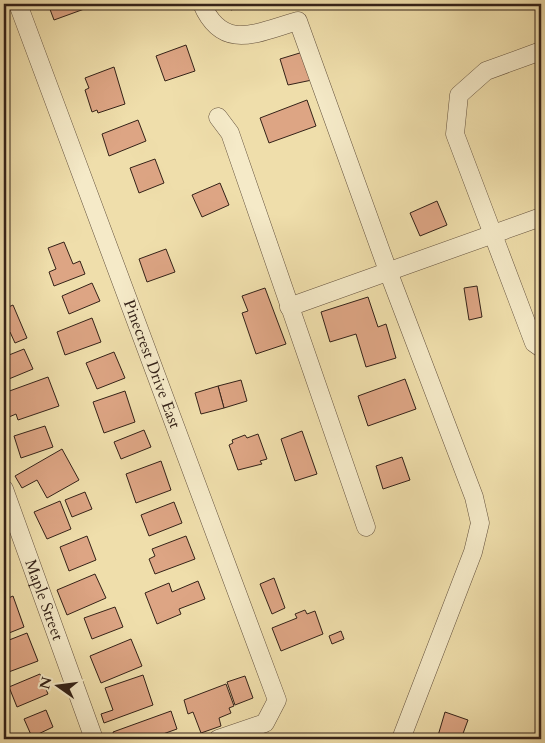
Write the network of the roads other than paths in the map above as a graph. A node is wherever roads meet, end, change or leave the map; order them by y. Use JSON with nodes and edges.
{"nodes":[{"id":1,"x":18,"y":4,"type":"edge"},
{"id":2,"x":202,"y":4,"type":"edge"},
{"id":3,"x":541,"y":51,"type":"edge"},
{"id":4,"x":218,"y":117,"type":"dead end"},
{"id":5,"x":541,"y":217,"type":"edge"},
{"id":6,"x":494,"y":234,"type":"junction"},
{"id":7,"x":388,"y":271,"type":"junction"},
{"id":8,"x":289,"y":306,"type":"junction"},
{"id":9,"x":541,"y":348,"type":"edge"},
{"id":10,"x":4,"y":489,"type":"edge"},
{"id":11,"x":366,"y":527,"type":"dead end"},
{"id":12,"x":94,"y":739,"type":"edge"},
{"id":13,"x":218,"y":739,"type":"edge"},
{"id":14,"x":401,"y":739,"type":"edge"}],
"edges":[{"from":1,"to":13,"type":"street","name":"Pinecrest Drive East"},
{"from":2,"to":7,"type":"street"},
{"from":3,"to":6,"type":"street"},
{"from":4,"to":8,"type":"street"},
{"from":5,"to":6,"type":"street"},
{"from":6,"to":7,"type":"street"},
{"from":6,"to":9,"type":"street"},
{"from":7,"to":8,"type":"street"},
{"from":7,"to":14,"type":"street"},
{"from":8,"to":11,"type":"street"},
{"from":10,"to":12,"type":"street","name":"Maple Street"}]}
